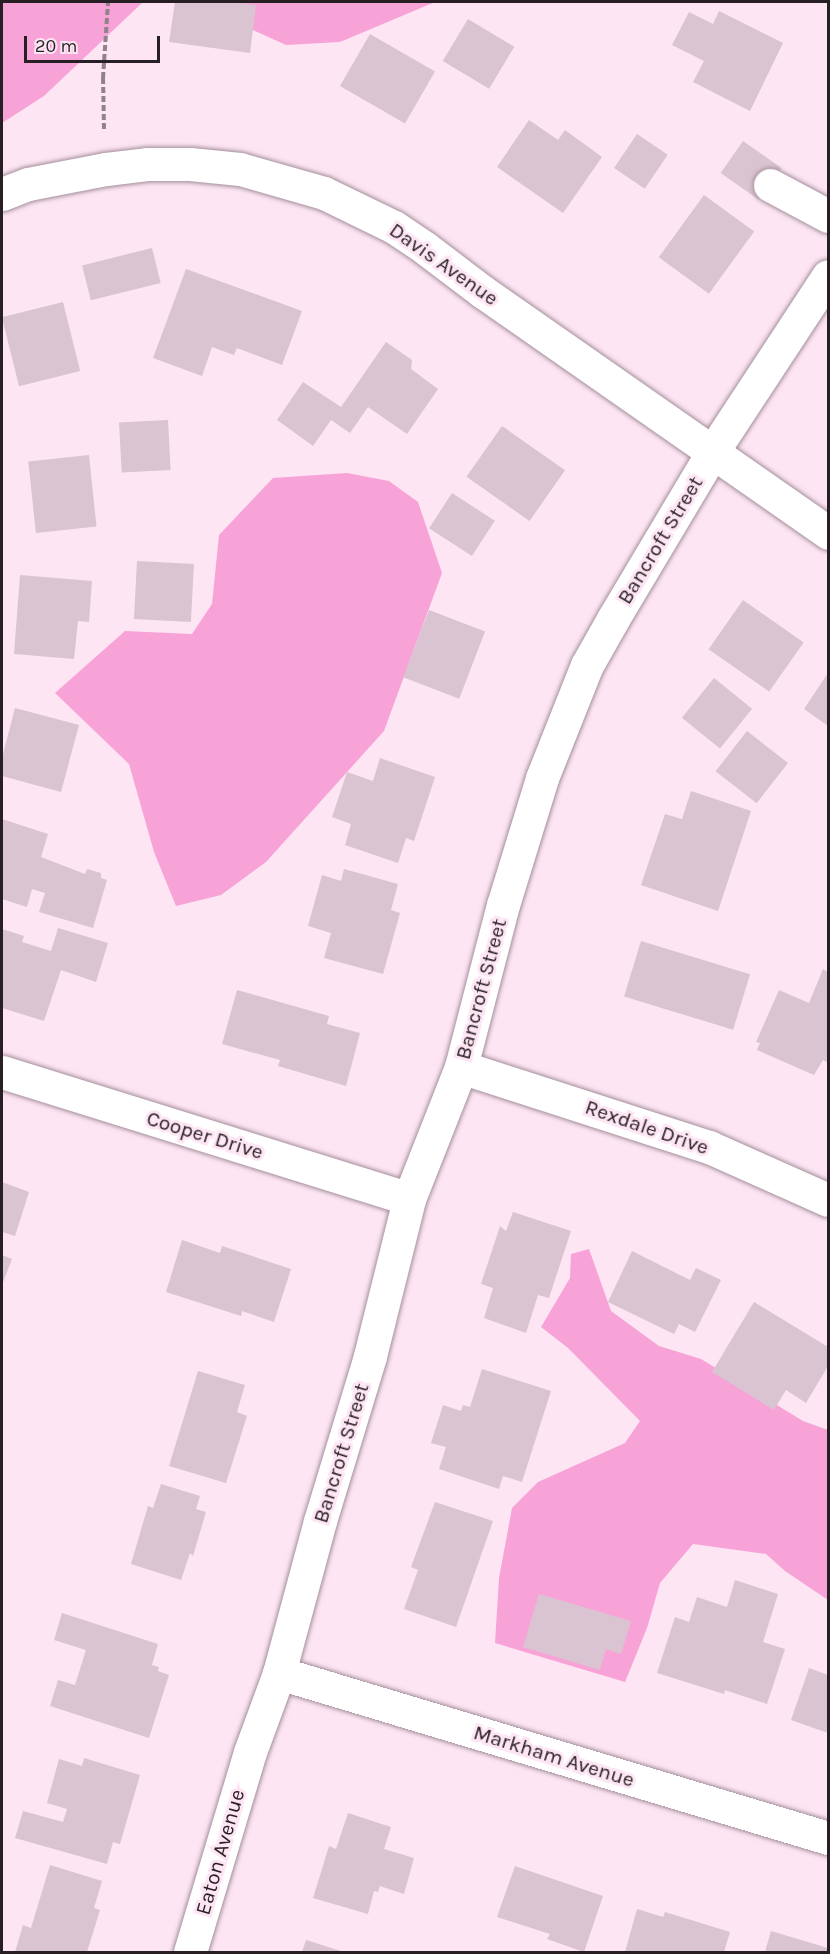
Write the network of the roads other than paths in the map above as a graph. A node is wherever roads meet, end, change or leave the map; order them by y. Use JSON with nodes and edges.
{"nodes":[{"id":1,"x":770,"y":185,"type":"dead end"},
{"id":2,"x":2,"y":194,"type":"edge"},
{"id":3,"x":828,"y":216,"type":"edge"},
{"id":4,"x":828,"y":276,"type":"edge"},
{"id":5,"x":713,"y":451,"type":"junction"},
{"id":6,"x":828,"y":532,"type":"edge"},
{"id":7,"x":461,"y":1067,"type":"junction"},
{"id":8,"x":2,"y":1072,"type":"edge"},
{"id":9,"x":409,"y":1199,"type":"junction"},
{"id":10,"x":828,"y":1200,"type":"edge"},
{"id":11,"x":279,"y":1673,"type":"junction"},
{"id":12,"x":250,"y":1752,"type":"joint"},
{"id":13,"x":828,"y":1838,"type":"edge"},
{"id":14,"x":190,"y":1953,"type":"edge"}],
"edges":[{"from":1,"to":3,"type":"street"},
{"from":2,"to":5,"type":"street","name":"Davis Avenue"},
{"from":4,"to":5,"type":"street","name":"Bancroft Street"},
{"from":5,"to":6,"type":"street","name":"Davis Avenue"},
{"from":5,"to":7,"type":"street","name":"Bancroft Street"},
{"from":7,"to":9,"type":"street","name":"Bancroft Street"},
{"from":7,"to":10,"type":"street","name":"Rexdale Drive"},
{"from":8,"to":9,"type":"street","name":"Cooper Drive"},
{"from":9,"to":11,"type":"street","name":"Bancroft Street"},
{"from":11,"to":12,"type":"street","name":"Bancroft Street"},
{"from":11,"to":13,"type":"street","name":"Markham Avenue"},
{"from":12,"to":14,"type":"street","name":"Eaton Avenue"}]}
